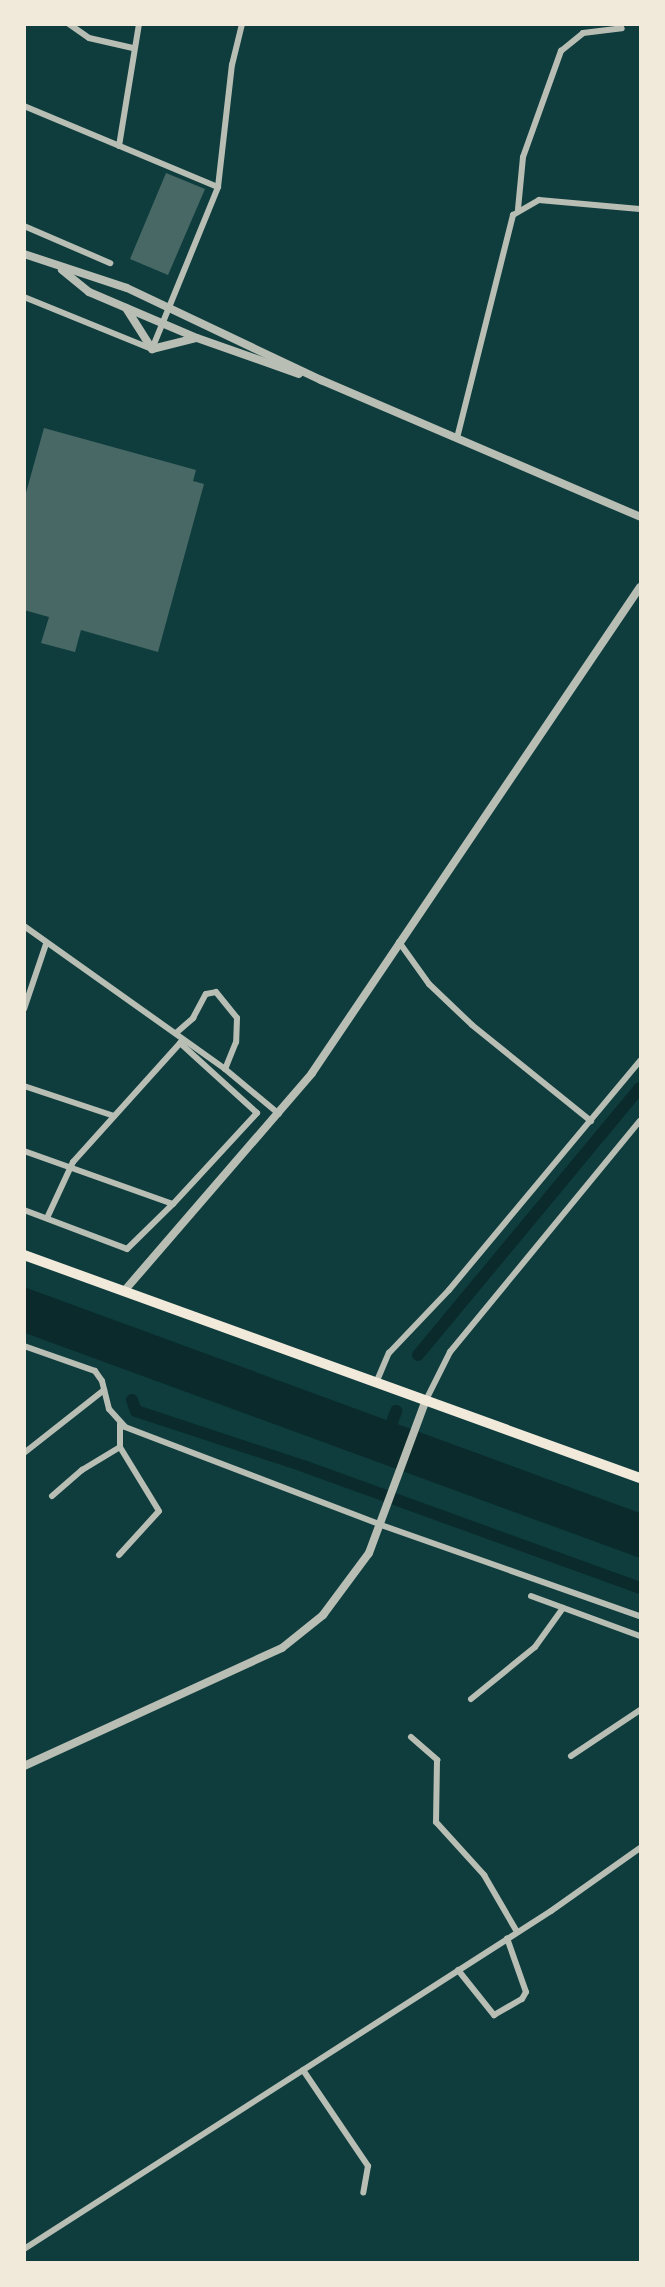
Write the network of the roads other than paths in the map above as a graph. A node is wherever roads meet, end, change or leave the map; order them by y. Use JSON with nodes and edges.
{"nodes":[{"id":1,"x":69,"y":24,"type":"edge"},
{"id":2,"x":139,"y":24,"type":"edge"},
{"id":3,"x":242,"y":24,"type":"edge"},
{"id":4,"x":622,"y":28,"type":"dead end"},
{"id":5,"x":133,"y":48,"type":"junction"},
{"id":6,"x":24,"y":106,"type":"edge"},
{"id":7,"x":119,"y":146,"type":"junction"},
{"id":8,"x":218,"y":187,"type":"junction"},
{"id":9,"x":640,"y":208,"type":"edge"},
{"id":10,"x":518,"y":209,"type":"junction"},
{"id":11,"x":24,"y":226,"type":"edge"},
{"id":12,"x":24,"y":254,"type":"edge"},
{"id":13,"x":110,"y":262,"type":"dead end"},
{"id":14,"x":60,"y":268,"type":"junction"},
{"id":15,"x":24,"y":297,"type":"edge"},
{"id":16,"x":121,"y":304,"type":"junction"},
{"id":17,"x":171,"y":307,"type":"junction"},
{"id":18,"x":164,"y":322,"type":"junction"},
{"id":19,"x":197,"y":338,"type":"junction"},
{"id":20,"x":152,"y":349,"type":"junction"},
{"id":21,"x":321,"y":380,"type":"junction"},
{"id":22,"x":457,"y":438,"type":"junction"},
{"id":23,"x":640,"y":517,"type":"edge"},
{"id":24,"x":640,"y":587,"type":"edge"},
{"id":25,"x":24,"y":926,"type":"edge"},
{"id":26,"x":399,"y":942,"type":"junction"},
{"id":27,"x":46,"y":944,"type":"junction"},
{"id":28,"x":24,"y":1009,"type":"edge"},
{"id":29,"x":176,"y":1033,"type":"junction"},
{"id":30,"x":182,"y":1041,"type":"junction"},
{"id":31,"x":640,"y":1061,"type":"edge"},
{"id":32,"x":225,"y":1069,"type":"junction"},
{"id":33,"x":24,"y":1086,"type":"edge"},
{"id":34,"x":279,"y":1115,"type":"junction"},
{"id":35,"x":114,"y":1116,"type":"junction"},
{"id":36,"x":591,"y":1121,"type":"junction"},
{"id":37,"x":640,"y":1121,"type":"edge"},
{"id":38,"x":24,"y":1152,"type":"edge"},
{"id":39,"x":68,"y":1168,"type":"junction"},
{"id":40,"x":173,"y":1204,"type":"junction"},
{"id":41,"x":24,"y":1209,"type":"edge"},
{"id":42,"x":47,"y":1218,"type":"junction"},
{"id":43,"x":24,"y":1255,"type":"edge"},
{"id":44,"x":125,"y":1290,"type":"junction"},
{"id":45,"x":24,"y":1346,"type":"edge"},
{"id":46,"x":376,"y":1382,"type":"junction"},
{"id":47,"x":104,"y":1390,"type":"junction"},
{"id":48,"x":426,"y":1400,"type":"junction"},
{"id":49,"x":120,"y":1424,"type":"junction"},
{"id":50,"x":120,"y":1447,"type":"junction"},
{"id":51,"x":24,"y":1453,"type":"edge"},
{"id":52,"x":640,"y":1478,"type":"edge"},
{"id":53,"x":52,"y":1496,"type":"dead end"},
{"id":54,"x":383,"y":1519,"type":"junction"},
{"id":55,"x":119,"y":1555,"type":"dead end"},
{"id":56,"x":531,"y":1596,"type":"dead end"},
{"id":57,"x":563,"y":1608,"type":"junction"},
{"id":58,"x":640,"y":1616,"type":"edge"},
{"id":59,"x":640,"y":1636,"type":"edge"},
{"id":60,"x":471,"y":1699,"type":"dead end"},
{"id":61,"x":640,"y":1710,"type":"edge"},
{"id":62,"x":411,"y":1737,"type":"dead end"},
{"id":63,"x":571,"y":1756,"type":"dead end"},
{"id":64,"x":24,"y":1766,"type":"edge"},
{"id":65,"x":640,"y":1848,"type":"edge"},
{"id":66,"x":517,"y":1931,"type":"junction"},
{"id":67,"x":507,"y":1938,"type":"junction"},
{"id":68,"x":458,"y":1970,"type":"junction"},
{"id":69,"x":303,"y":2070,"type":"junction"},
{"id":70,"x":363,"y":2193,"type":"dead end"},
{"id":71,"x":24,"y":2249,"type":"edge"}],
"edges":[{"from":1,"to":5,"type":"street"},
{"from":2,"to":5,"type":"street"},
{"from":3,"to":8,"type":"street"},
{"from":4,"to":10,"type":"street"},
{"from":5,"to":7,"type":"street"},
{"from":6,"to":7,"type":"street"},
{"from":7,"to":8,"type":"street"},
{"from":8,"to":17,"type":"street"},
{"from":9,"to":10,"type":"street"},
{"from":10,"to":22,"type":"street"},
{"from":11,"to":13,"type":"street"},
{"from":12,"to":14,"type":"street"},
{"from":14,"to":16,"type":"street"},
{"from":14,"to":17,"type":"street"},
{"from":15,"to":20,"type":"street"},
{"from":16,"to":18,"type":"street"},
{"from":16,"to":20,"type":"street"},
{"from":17,"to":18,"type":"street"},
{"from":17,"to":21,"type":"street"},
{"from":18,"to":19,"type":"street"},
{"from":18,"to":20,"type":"street"},
{"from":19,"to":20,"type":"street"},
{"from":19,"to":21,"type":"street"},
{"from":21,"to":22,"type":"street"},
{"from":22,"to":23,"type":"street"},
{"from":24,"to":26,"type":"street"},
{"from":25,"to":27,"type":"street"},
{"from":26,"to":34,"type":"street"},
{"from":26,"to":36,"type":"street"},
{"from":27,"to":28,"type":"street"},
{"from":27,"to":29,"type":"street"},
{"from":29,"to":30,"type":"street"},
{"from":29,"to":32,"type":"street"},
{"from":30,"to":32,"type":"street"},
{"from":30,"to":35,"type":"street"},
{"from":30,"to":40,"type":"street"},
{"from":31,"to":36,"type":"street"},
{"from":32,"to":34,"type":"street"},
{"from":33,"to":35,"type":"street"},
{"from":34,"to":44,"type":"street"},
{"from":35,"to":39,"type":"street"},
{"from":36,"to":46,"type":"street"},
{"from":37,"to":48,"type":"street"},
{"from":38,"to":39,"type":"street"},
{"from":39,"to":40,"type":"street"},
{"from":39,"to":42,"type":"street"},
{"from":40,"to":42,"type":"street"},
{"from":41,"to":42,"type":"street"},
{"from":43,"to":44,"type":"main road"},
{"from":44,"to":46,"type":"main road"},
{"from":45,"to":47,"type":"street"},
{"from":46,"to":48,"type":"main road"},
{"from":47,"to":49,"type":"street"},
{"from":47,"to":51,"type":"street"},
{"from":48,"to":52,"type":"main road"},
{"from":48,"to":54,"type":"street"},
{"from":49,"to":50,"type":"street"},
{"from":49,"to":54,"type":"street"},
{"from":50,"to":53,"type":"street"},
{"from":50,"to":55,"type":"street"},
{"from":54,"to":58,"type":"street"},
{"from":54,"to":64,"type":"street"},
{"from":56,"to":57,"type":"street"},
{"from":57,"to":59,"type":"street"},
{"from":57,"to":60,"type":"street"},
{"from":61,"to":63,"type":"street"},
{"from":62,"to":66,"type":"street"},
{"from":65,"to":66,"type":"street"},
{"from":66,"to":67,"type":"street"},
{"from":67,"to":68,"type":"street"},
{"from":67,"to":68,"type":"street"},
{"from":68,"to":69,"type":"street"},
{"from":69,"to":70,"type":"street"},
{"from":69,"to":71,"type":"street"}]}
